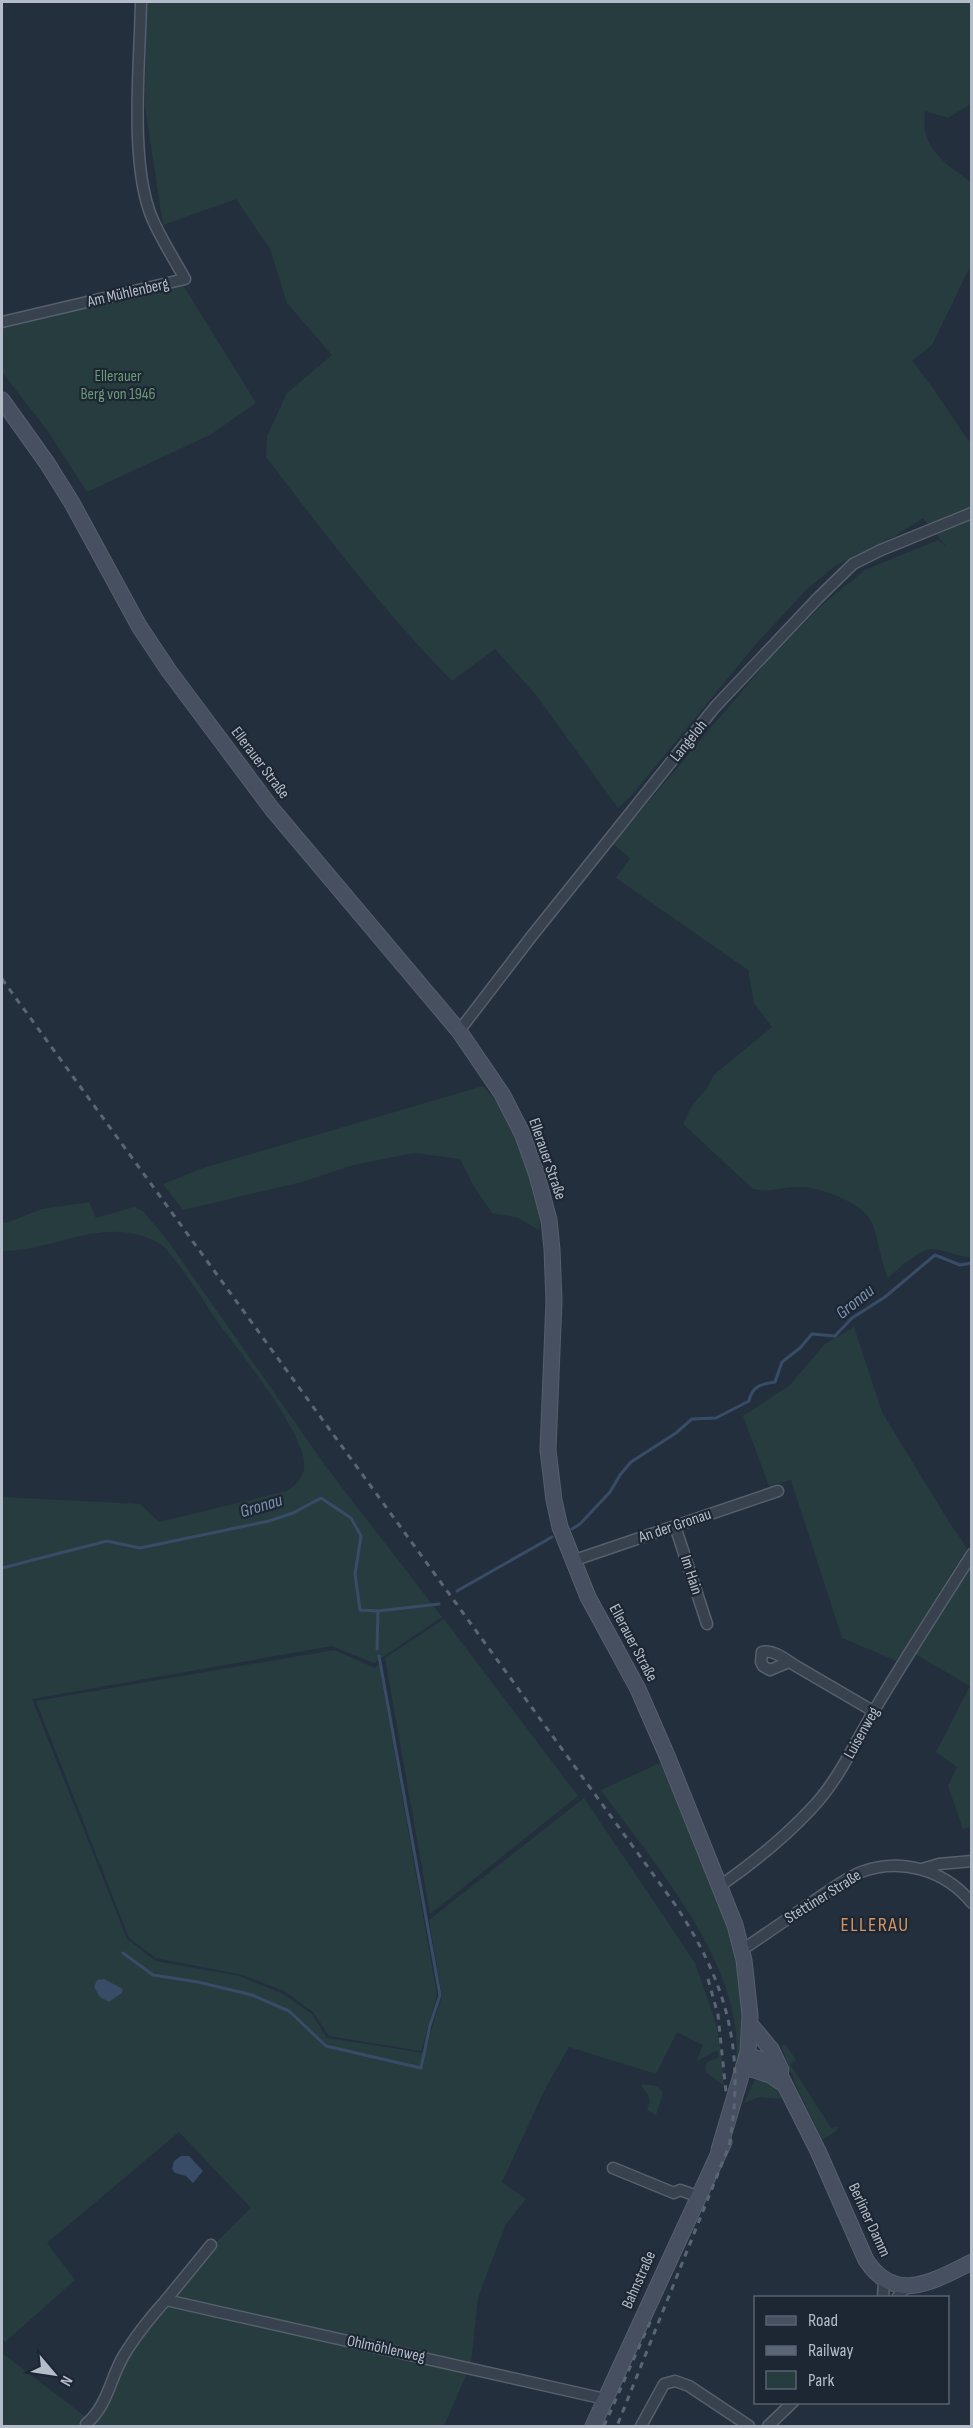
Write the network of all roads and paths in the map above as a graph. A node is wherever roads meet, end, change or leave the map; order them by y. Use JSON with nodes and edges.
{"nodes":[{"id":1,"x":141,"y":2,"type":"edge"},
{"id":2,"x":2,"y":322,"type":"edge"},
{"id":3,"x":2,"y":400,"type":"edge"},
{"id":4,"x":972,"y":513,"type":"edge"},
{"id":5,"x":459,"y":1031,"type":"junction"},
{"id":6,"x":777,"y":1491,"type":"dead end"},
{"id":7,"x":675,"y":1526,"type":"junction"},
{"id":8,"x":972,"y":1554,"type":"edge"},
{"id":9,"x":572,"y":1561,"type":"junction"},
{"id":10,"x":707,"y":1624,"type":"dead end"},
{"id":11,"x":789,"y":1662,"type":"dead end"},
{"id":12,"x":873,"y":1711,"type":"junction"},
{"id":13,"x":972,"y":1861,"type":"edge"},
{"id":14,"x":922,"y":1869,"type":"junction"},
{"id":15,"x":720,"y":1886,"type":"junction"},
{"id":16,"x":972,"y":1903,"type":"edge"},
{"id":17,"x":742,"y":1950,"type":"junction"},
{"id":18,"x":750,"y":2024,"type":"junction"},
{"id":19,"x":748,"y":2062,"type":"junction"},
{"id":20,"x":787,"y":2087,"type":"junction"},
{"id":21,"x":613,"y":2168,"type":"dead end"},
{"id":22,"x":697,"y":2196,"type":"junction"},
{"id":23,"x":211,"y":2245,"type":"dead end"},
{"id":24,"x":972,"y":2262,"type":"edge"},
{"id":25,"x":884,"y":2281,"type":"junction"},
{"id":26,"x":901,"y":2292,"type":"edge"},
{"id":27,"x":883,"y":2296,"type":"edge"},
{"id":28,"x":166,"y":2300,"type":"junction"},
{"id":29,"x":605,"y":2399,"type":"junction"},
{"id":30,"x":792,"y":2404,"type":"edge"},
{"id":31,"x":86,"y":2424,"type":"dead end"},
{"id":32,"x":593,"y":2427,"type":"edge"},
{"id":33,"x":641,"y":2427,"type":"edge"},
{"id":34,"x":749,"y":2427,"type":"edge"},
{"id":35,"x":768,"y":2427,"type":"edge"}],
"edges":[{"from":1,"to":2,"type":"street","name":"Am Mühlenberg"},
{"from":3,"to":5,"type":"main road","name":"Ellerauer Straße"},
{"from":4,"to":5,"type":"street","name":"Langeloh"},
{"from":5,"to":9,"type":"main road","name":"Ellerauer Straße"},
{"from":6,"to":7,"type":"street","name":"An der Gronau"},
{"from":7,"to":9,"type":"street","name":"An der Gronau"},
{"from":7,"to":10,"type":"street","name":"Im Hain"},
{"from":8,"to":12,"type":"street","name":"Luisenweg"},
{"from":9,"to":15,"type":"main road","name":"Ellerauer Straße"},
{"from":11,"to":12,"type":"street"},
{"from":12,"to":15,"type":"street","name":"Luisenweg"},
{"from":13,"to":14,"type":"street"},
{"from":14,"to":16,"type":"street","name":"Stettiner Straße"},
{"from":14,"to":17,"type":"street","name":"Stettiner Straße"},
{"from":15,"to":17,"type":"main road","name":"Ellerauer Straße"},
{"from":17,"to":18,"type":"main road","name":"Ellerauer Straße"},
{"from":18,"to":19,"type":"main road","name":"Ellerauer Straße"},
{"from":18,"to":20,"type":"main road"},
{"from":19,"to":20,"type":"main road","name":"Berliner Damm"},
{"from":19,"to":22,"type":"main road","name":"Bahnstraße"},
{"from":20,"to":25,"type":"main road","name":"Berliner Damm"},
{"from":21,"to":22,"type":"street"},
{"from":22,"to":29,"type":"main road","name":"Bahnstraße"},
{"from":23,"to":28,"type":"street"},
{"from":24,"to":26,"type":"main road","name":"Berliner Damm"},
{"from":25,"to":26,"type":"main road","name":"Berliner Damm"},
{"from":25,"to":27,"type":"street"},
{"from":28,"to":29,"type":"street","name":"Ohlmöhlenweg"},
{"from":28,"to":31,"type":"street"},
{"from":29,"to":32,"type":"main road","name":"Bahnstraße"},
{"from":30,"to":35,"type":"street"},
{"from":33,"to":34,"type":"street"}]}
